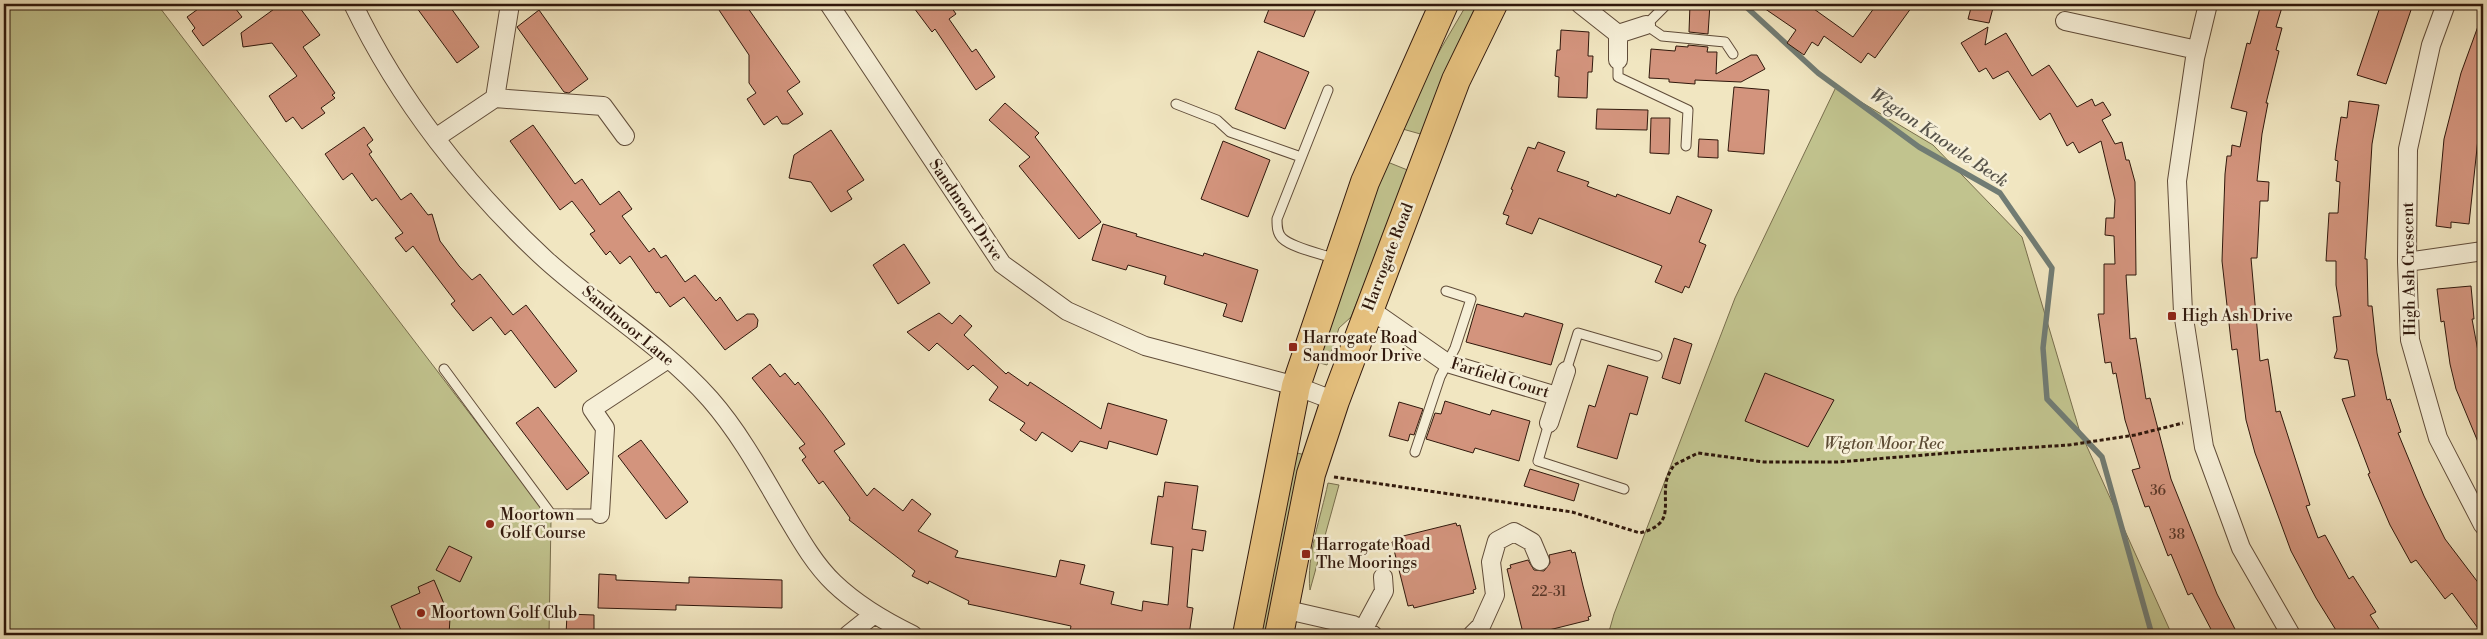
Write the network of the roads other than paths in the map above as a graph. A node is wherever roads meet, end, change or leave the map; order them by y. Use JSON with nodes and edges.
{"nodes":[{"id":1,"x":353,"y":4,"type":"edge"},
{"id":2,"x":510,"y":4,"type":"edge"},
{"id":3,"x":829,"y":4,"type":"edge"},
{"id":4,"x":1444,"y":4,"type":"edge"},
{"id":5,"x":1493,"y":4,"type":"edge"},
{"id":6,"x":1580,"y":4,"type":"edge"},
{"id":7,"x":2208,"y":4,"type":"edge"},
{"id":8,"x":2446,"y":4,"type":"edge"},
{"id":9,"x":1666,"y":5,"type":"edge"},
{"id":10,"x":2065,"y":21,"type":"dead end"},
{"id":11,"x":1646,"y":25,"type":"junction"},
{"id":12,"x":1618,"y":34,"type":"junction"},
{"id":13,"x":2197,"y":50,"type":"junction"},
{"id":14,"x":1733,"y":54,"type":"dead end"},
{"id":15,"x":1618,"y":60,"type":"joint"},
{"id":16,"x":1328,"y":90,"type":"dead end"},
{"id":17,"x":495,"y":98,"type":"junction"},
{"id":18,"x":1176,"y":104,"type":"dead end"},
{"id":19,"x":625,"y":136,"type":"dead end"},
{"id":20,"x":437,"y":137,"type":"junction"},
{"id":21,"x":1686,"y":146,"type":"dead end"},
{"id":22,"x":1301,"y":157,"type":"junction"},
{"id":23,"x":2483,"y":251,"type":"edge"},
{"id":24,"x":1338,"y":260,"type":"junction"},
{"id":25,"x":2406,"y":262,"type":"junction"},
{"id":26,"x":1446,"y":291,"type":"dead end"},
{"id":27,"x":1368,"y":308,"type":"junction"},
{"id":28,"x":1657,"y":356,"type":"dead end"},
{"id":29,"x":668,"y":359,"type":"junction"},
{"id":30,"x":1446,"y":363,"type":"junction"},
{"id":31,"x":444,"y":370,"type":"dead end"},
{"id":32,"x":1566,"y":371,"type":"joint"},
{"id":33,"x":1296,"y":386,"type":"junction"},
{"id":34,"x":1558,"y":396,"type":"junction"},
{"id":35,"x":1335,"y":401,"type":"junction"},
{"id":36,"x":1549,"y":423,"type":"joint"},
{"id":37,"x":1415,"y":452,"type":"dead end"},
{"id":38,"x":1624,"y":489,"type":"dead end"},
{"id":39,"x":600,"y":514,"type":"joint"},
{"id":40,"x":2483,"y":525,"type":"edge"},
{"id":41,"x":1540,"y":561,"type":"dead end"},
{"id":42,"x":1383,"y":577,"type":"dead end"},
{"id":43,"x":873,"y":615,"type":"junction"},
{"id":44,"x":1281,"y":622,"type":"edge"},
{"id":45,"x":1368,"y":633,"type":"edge"},
{"id":46,"x":848,"y":635,"type":"edge"},
{"id":47,"x":913,"y":635,"type":"edge"},
{"id":48,"x":1247,"y":635,"type":"edge"},
{"id":49,"x":1472,"y":635,"type":"edge"},
{"id":50,"x":2291,"y":635,"type":"edge"}],
"edges":[{"from":1,"to":20,"type":"street","name":"Sandmoor Lane"},
{"from":2,"to":17,"type":"street"},
{"from":3,"to":33,"type":"street","name":"Sandmoor Drive"},
{"from":4,"to":24,"type":"highway"},
{"from":5,"to":27,"type":"highway","name":"Harrogate Road"},
{"from":6,"to":12,"type":"street"},
{"from":7,"to":13,"type":"street"},
{"from":8,"to":25,"type":"street","name":"High Ash Crescent"},
{"from":9,"to":11,"type":"lane"},
{"from":10,"to":13,"type":"street"},
{"from":11,"to":12,"type":"street"},
{"from":11,"to":14,"type":"lane"},
{"from":12,"to":15,"type":"street"},
{"from":13,"to":50,"type":"street"},
{"from":15,"to":21,"type":"lane"},
{"from":16,"to":22,"type":"lane"},
{"from":17,"to":19,"type":"street"},
{"from":17,"to":20,"type":"street"},
{"from":18,"to":22,"type":"lane"},
{"from":20,"to":29,"type":"street","name":"Sandmoor Lane"},
{"from":22,"to":24,"type":"lane"},
{"from":23,"to":25,"type":"street"},
{"from":24,"to":33,"type":"highway"},
{"from":25,"to":40,"type":"street","name":"High Ash Crescent"},
{"from":26,"to":30,"type":"lane"},
{"from":27,"to":30,"type":"street","name":"Farfield Court"},
{"from":27,"to":35,"type":"highway","name":"Harrogate Road"},
{"from":28,"to":32,"type":"lane"},
{"from":29,"to":39,"type":"street"},
{"from":29,"to":43,"type":"street","name":"Sandmoor Lane"},
{"from":30,"to":34,"type":"street","name":"Farfield Court"},
{"from":30,"to":37,"type":"lane"},
{"from":31,"to":39,"type":"lane"},
{"from":32,"to":34,"type":"street","name":"Farfield Court"},
{"from":33,"to":35,"type":"street","name":"Sandmoor Drive"},
{"from":33,"to":48,"type":"highway"},
{"from":34,"to":36,"type":"street","name":"Farfield Court"},
{"from":35,"to":44,"type":"highway","name":"Harrogate Road"},
{"from":36,"to":38,"type":"lane"},
{"from":41,"to":49,"type":"street"},
{"from":42,"to":45,"type":"street"},
{"from":43,"to":46,"type":"street"},
{"from":43,"to":47,"type":"street","name":"Sandmoor Lane"},
{"from":44,"to":45,"type":"street"}]}
